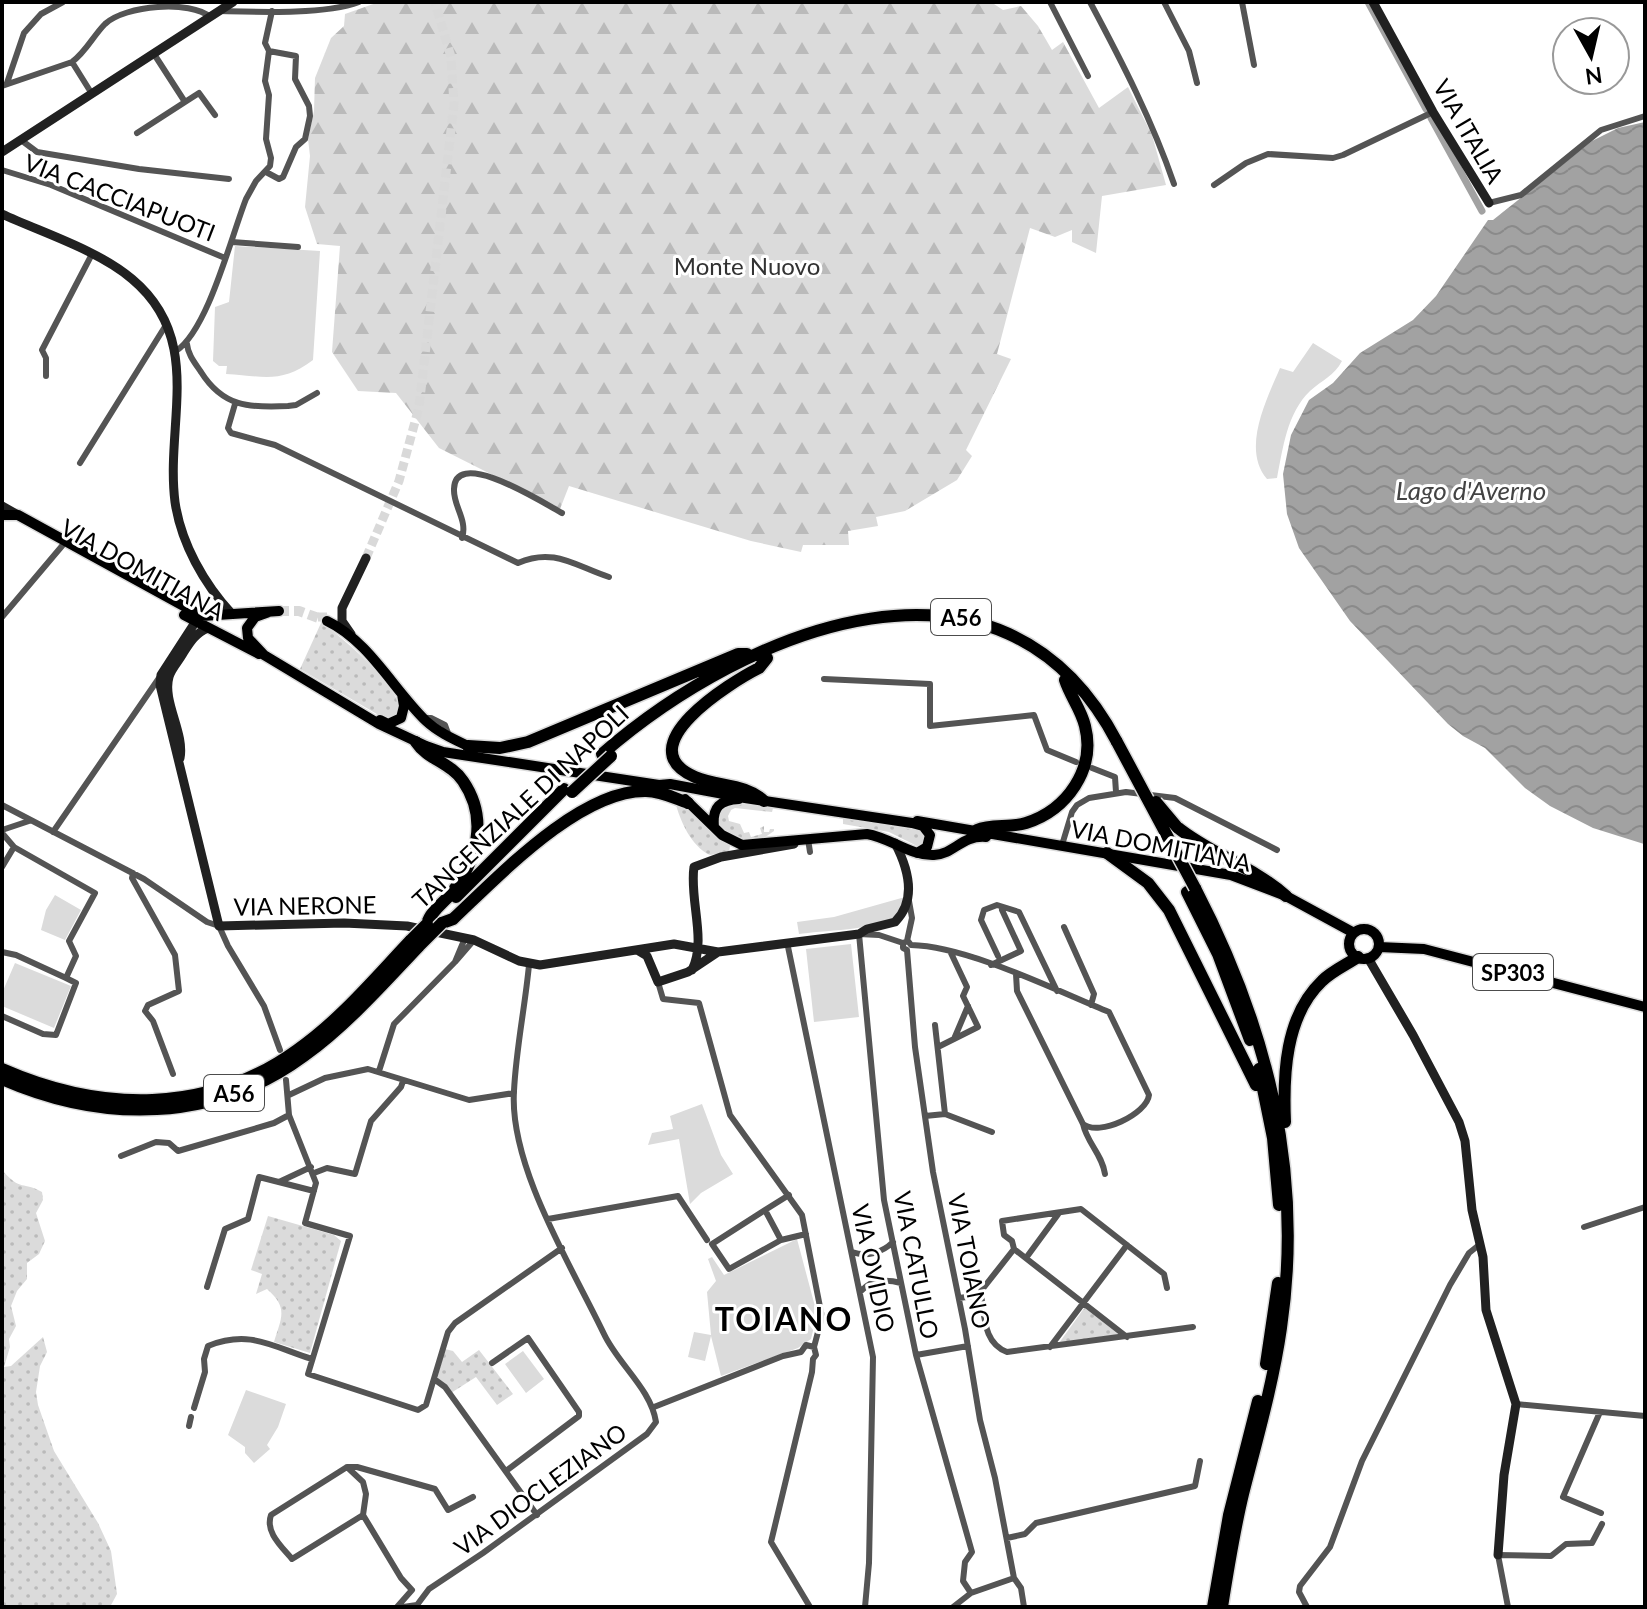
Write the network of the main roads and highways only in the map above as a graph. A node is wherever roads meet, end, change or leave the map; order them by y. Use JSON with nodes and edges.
{"nodes":[{"id":1,"x":5,"y":512,"type":"edge"},
{"id":2,"x":327,"y":619,"type":"tunnel mouth"},
{"id":3,"x":264,"y":655,"type":"junction"},
{"id":4,"x":762,"y":656,"type":"junction"},
{"id":5,"x":1065,"y":680,"type":"junction"},
{"id":6,"x":402,"y":694,"type":"junction"},
{"id":7,"x":374,"y":719,"type":"junction"},
{"id":8,"x":445,"y":731,"type":"junction"},
{"id":9,"x":421,"y":744,"type":"junction"},
{"id":10,"x":1114,"y":744,"type":"junction"},
{"id":11,"x":468,"y":746,"type":"junction"},
{"id":12,"x":522,"y":762,"type":"junction"},
{"id":13,"x":1138,"y":780,"type":"junction"},
{"id":14,"x":659,"y":785,"type":"junction"},
{"id":15,"x":568,"y":790,"type":"junction"},
{"id":16,"x":745,"y":798,"type":"junction"},
{"id":17,"x":764,"y":801,"type":"junction"},
{"id":18,"x":688,"y":803,"type":"junction"},
{"id":19,"x":1154,"y":820,"type":"junction"},
{"id":20,"x":912,"y":823,"type":"junction"},
{"id":21,"x":714,"y":827,"type":"junction"},
{"id":22,"x":977,"y":830,"type":"junction"},
{"id":23,"x":997,"y":835,"type":"junction"},
{"id":24,"x":917,"y":853,"type":"junction"},
{"id":25,"x":1107,"y":853,"type":"junction"},
{"id":26,"x":1191,"y":890,"type":"junction"},
{"id":27,"x":1286,"y":896,"type":"junction"},
{"id":28,"x":442,"y":923,"type":"junction"},
{"id":29,"x":427,"y":924,"type":"junction"},
{"id":30,"x":1354,"y":933,"type":"junction"},
{"id":31,"x":415,"y":943,"type":"junction"},
{"id":32,"x":1379,"y":947,"type":"junction"},
{"id":33,"x":1363,"y":958,"type":"junction"},
{"id":34,"x":1645,"y":1007,"type":"edge"},
{"id":35,"x":2,"y":1069,"type":"edge"},
{"id":36,"x":2,"y":1079,"type":"edge"},
{"id":37,"x":1266,"y":1099,"type":"junction"},
{"id":38,"x":1282,"y":1140,"type":"junction"},
{"id":39,"x":1213,"y":1607,"type":"edge"},
{"id":40,"x":1222,"y":1607,"type":"edge"}],
"edges":[{"from":1,"to":3,"type":"main road","name":"VIA DOMITIANA"},
{"from":1,"to":3,"type":"main road","name":"VIA DOMITIANA"},
{"from":2,"to":6,"type":"main road"},
{"from":3,"to":7,"type":"main road","name":"VIA DOMITIANA"},
{"from":4,"to":5,"type":"highway","name":"TANGENZIALE DI NAPOLI","number":"A56"},
{"from":4,"to":10,"type":"highway","name":"TANGENZIALE DI NAPOLI","number":"A56"},
{"from":4,"to":11,"type":"highway"},
{"from":4,"to":15,"type":"highway","name":"TANGENZIALE DI NAPOLI","number":"A56","bridge":true},
{"from":4,"to":17,"type":"highway"},
{"from":5,"to":10,"type":"highway","name":"TANGENZIALE DI NAPOLI","number":"A56"},
{"from":5,"to":22,"type":"highway"},
{"from":6,"to":7,"type":"main road"},
{"from":6,"to":8,"type":"main road"},
{"from":7,"to":9,"type":"main road","name":"VIA DOMITIANA"},
{"from":8,"to":9,"type":"main road"},
{"from":8,"to":11,"type":"main road"},
{"from":9,"to":12,"type":"main road","name":"VIA DOMITIANA"},
{"from":9,"to":29,"type":"highway"},
{"from":10,"to":13,"type":"highway","name":"TANGENZIALE DI NAPOLI","number":"A56","bridge":true},
{"from":10,"to":19,"type":"highway","name":"TANGENZIALE DI NAPOLI","number":"A56"},
{"from":11,"to":12,"type":"main road"},
{"from":12,"to":14,"type":"main road","name":"VIA DOMITIANA"},
{"from":13,"to":19,"type":"highway","name":"TANGENZIALE DI NAPOLI","number":"A56","bridge":true},
{"from":13,"to":27,"type":"highway","bridge":true},
{"from":14,"to":16,"type":"main road","name":"VIA DOMITIANA"},
{"from":14,"to":18,"type":"main road"},
{"from":15,"to":28,"type":"highway","name":"TANGENZIALE DI NAPOLI","number":"A56"},
{"from":15,"to":29,"type":"highway","name":"TANGENZIALE DI NAPOLI","number":"A56"},
{"from":16,"to":17,"type":"main road","name":"VIA DOMITIANA"},
{"from":16,"to":21,"type":"main road"},
{"from":17,"to":20,"type":"main road","name":"VIA DOMITIANA"},
{"from":18,"to":21,"type":"main road"},
{"from":18,"to":28,"type":"highway"},
{"from":19,"to":26,"type":"highway","bridge":true},
{"from":20,"to":22,"type":"main road","name":"VIA DOMITIANA"},
{"from":20,"to":24,"type":"main road"},
{"from":21,"to":24,"type":"main road"},
{"from":22,"to":23,"type":"main road","name":"VIA DOMITIANA"},
{"from":23,"to":24,"type":"main road"},
{"from":23,"to":25,"type":"main road","name":"VIA DOMITIANA"},
{"from":25,"to":27,"type":"main road","name":"VIA DOMITIANA"},
{"from":25,"to":37,"type":"highway"},
{"from":26,"to":37,"type":"highway"},
{"from":26,"to":38,"type":"highway"},
{"from":27,"to":30,"type":"main road","name":"VIA DOMITIANA"},
{"from":28,"to":31,"type":"highway","name":"TANGENZIALE DI NAPOLI","number":"A56","bridge":true},
{"from":29,"to":31,"type":"highway","name":"TANGENZIALE DI NAPOLI","number":"A56","bridge":true},
{"from":30,"to":32,"type":"main road"},
{"from":30,"to":33,"type":"main road"},
{"from":31,"to":35,"type":"highway","name":"TANGENZIALE DI NAPOLI","number":"A56"},
{"from":31,"to":36,"type":"highway","name":"TANGENZIALE DI NAPOLI","number":"A56"},
{"from":32,"to":33,"type":"main road"},
{"from":32,"to":34,"type":"main road","number":"SP303"},
{"from":33,"to":38,"type":"highway"},
{"from":37,"to":39,"type":"highway"},
{"from":38,"to":40,"type":"highway"}]}
